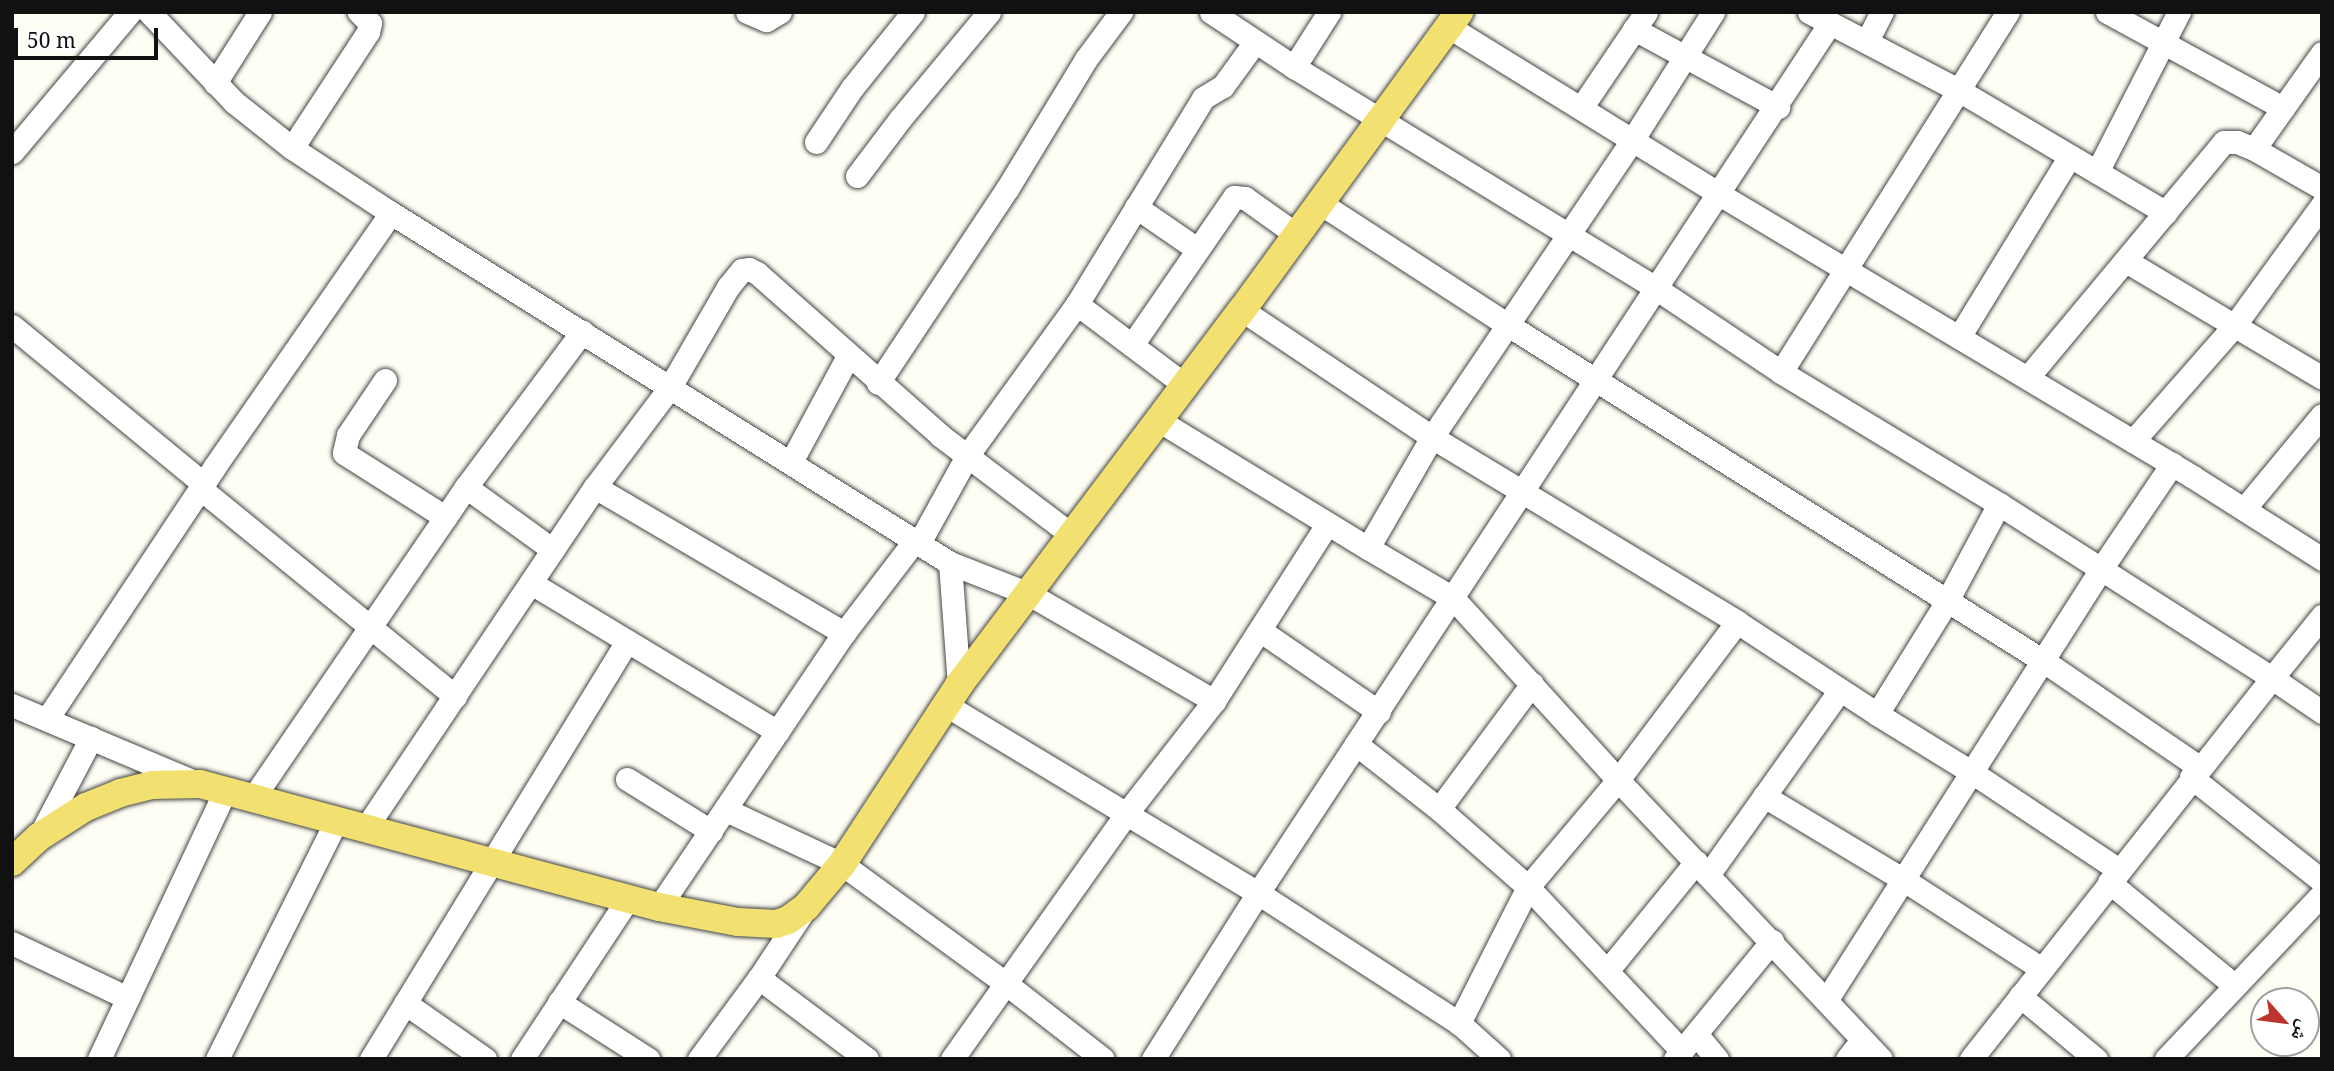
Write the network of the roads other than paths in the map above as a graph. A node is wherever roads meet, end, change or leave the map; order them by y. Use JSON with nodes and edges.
{"nodes":[{"id":1,"x":130,"y":12,"type":"edge"},
{"id":2,"x":149,"y":12,"type":"edge"},
{"id":3,"x":260,"y":12,"type":"edge"},
{"id":4,"x":359,"y":12,"type":"edge"},
{"id":5,"x":747,"y":12,"type":"edge"},
{"id":6,"x":780,"y":12,"type":"edge"},
{"id":7,"x":913,"y":12,"type":"edge"},
{"id":8,"x":989,"y":12,"type":"edge"},
{"id":9,"x":1121,"y":12,"type":"edge"},
{"id":10,"x":1212,"y":12,"type":"edge"},
{"id":11,"x":1329,"y":12,"type":"edge"},
{"id":12,"x":1713,"y":12,"type":"edge"},
{"id":13,"x":1809,"y":12,"type":"edge"},
{"id":14,"x":1882,"y":12,"type":"edge"},
{"id":15,"x":2008,"y":12,"type":"edge"},
{"id":16,"x":2107,"y":12,"type":"edge"},
{"id":17,"x":2179,"y":12,"type":"edge"},
{"id":18,"x":1454,"y":19,"type":"edge"},
{"id":19,"x":1640,"y":21,"type":"edge"},
{"id":20,"x":1830,"y":23,"type":"junction"},
{"id":21,"x":1867,"y":41,"type":"junction"},
{"id":22,"x":1255,"y":42,"type":"junction"},
{"id":23,"x":2163,"y":44,"type":"junction"},
{"id":24,"x":2322,"y":53,"type":"edge"},
{"id":25,"x":1685,"y":57,"type":"junction"},
{"id":26,"x":1294,"y":67,"type":"junction"},
{"id":27,"x":215,"y":83,"type":"junction"},
{"id":28,"x":1960,"y":91,"type":"junction"},
{"id":29,"x":1778,"y":107,"type":"junction"},
{"id":30,"x":1581,"y":108,"type":"junction"},
{"id":31,"x":2283,"y":108,"type":"junction"},
{"id":32,"x":1380,"y":120,"type":"junction"},
{"id":33,"x":1633,"y":139,"type":"junction"},
{"id":34,"x":816,"y":142,"type":"dead end"},
{"id":35,"x":292,"y":148,"type":"junction"},
{"id":36,"x":2254,"y":149,"type":"junction"},
{"id":37,"x":12,"y":152,"type":"edge"},
{"id":38,"x":2070,"y":156,"type":"junction"},
{"id":39,"x":2097,"y":172,"type":"junction"},
{"id":40,"x":857,"y":176,"type":"dead end"},
{"id":41,"x":2322,"y":188,"type":"edge"},
{"id":42,"x":1719,"y":194,"type":"junction"},
{"id":43,"x":1320,"y":203,"type":"junction"},
{"id":44,"x":2322,"y":205,"type":"edge"},
{"id":45,"x":1136,"y":207,"type":"junction"},
{"id":46,"x":2166,"y":212,"type":"junction"},
{"id":47,"x":391,"y":213,"type":"junction"},
{"id":48,"x":1297,"y":235,"type":"junction"},
{"id":49,"x":1569,"y":235,"type":"junction"},
{"id":50,"x":1197,"y":249,"type":"junction"},
{"id":51,"x":2126,"y":261,"type":"junction"},
{"id":52,"x":1848,"y":269,"type":"junction"},
{"id":53,"x":1657,"y":289,"type":"junction"},
{"id":54,"x":1077,"y":304,"type":"junction"},
{"id":55,"x":1241,"y":310,"type":"junction"},
{"id":56,"x":1508,"y":325,"type":"junction"},
{"id":57,"x":12,"y":326,"type":"edge"},
{"id":58,"x":2234,"y":326,"type":"junction"},
{"id":59,"x":582,"y":332,"type":"junction"},
{"id":60,"x":1959,"y":337,"type":"junction"},
{"id":61,"x":1132,"y":345,"type":"junction"},
{"id":62,"x":848,"y":356,"type":"junction"},
{"id":63,"x":1781,"y":372,"type":"junction"},
{"id":64,"x":2028,"y":377,"type":"junction"},
{"id":65,"x":1596,"y":378,"type":"junction"},
{"id":66,"x":2322,"y":378,"type":"edge"},
{"id":67,"x":385,"y":380,"type":"dead end"},
{"id":68,"x":878,"y":383,"type":"junction"},
{"id":69,"x":1185,"y":385,"type":"junction"},
{"id":70,"x":670,"y":387,"type":"junction"},
{"id":71,"x":2322,"y":415,"type":"edge"},
{"id":72,"x":1158,"y":419,"type":"junction"},
{"id":73,"x":1432,"y":436,"type":"junction"},
{"id":74,"x":2133,"y":441,"type":"junction"},
{"id":75,"x":967,"y":456,"type":"junction"},
{"id":76,"x":791,"y":462,"type":"junction"},
{"id":77,"x":2172,"y":464,"type":"junction"},
{"id":78,"x":466,"y":486,"type":"junction"},
{"id":79,"x":202,"y":487,"type":"junction"},
{"id":80,"x":595,"y":487,"type":"junction"},
{"id":81,"x":1525,"y":490,"type":"junction"},
{"id":82,"x":2000,"y":504,"type":"junction"},
{"id":83,"x":2244,"y":509,"type":"junction"},
{"id":84,"x":445,"y":517,"type":"junction"},
{"id":85,"x":1327,"y":524,"type":"junction"},
{"id":86,"x":1073,"y":536,"type":"junction"},
{"id":87,"x":917,"y":541,"type":"junction"},
{"id":88,"x":1368,"y":548,"type":"junction"},
{"id":89,"x":553,"y":550,"type":"junction"},
{"id":90,"x":2322,"y":559,"type":"edge"},
{"id":91,"x":950,"y":563,"type":"junction"},
{"id":92,"x":2101,"y":569,"type":"junction"},
{"id":93,"x":531,"y":583,"type":"junction"},
{"id":94,"x":1030,"y":594,"type":"junction"},
{"id":95,"x":1453,"y":598,"type":"junction"},
{"id":96,"x":1947,"y":601,"type":"junction"},
{"id":97,"x":2322,"y":616,"type":"edge"},
{"id":98,"x":1737,"y":622,"type":"junction"},
{"id":99,"x":370,"y":628,"type":"junction"},
{"id":100,"x":1261,"y":631,"type":"junction"},
{"id":101,"x":844,"y":633,"type":"junction"},
{"id":102,"x":627,"y":641,"type":"junction"},
{"id":103,"x":2045,"y":662,"type":"junction"},
{"id":104,"x":2272,"y":678,"type":"junction"},
{"id":105,"x":1532,"y":684,"type":"junction"},
{"id":106,"x":1840,"y":690,"type":"junction"},
{"id":107,"x":952,"y":695,"type":"junction"},
{"id":108,"x":454,"y":696,"type":"junction"},
{"id":109,"x":1214,"y":701,"type":"junction"},
{"id":110,"x":12,"y":705,"type":"edge"},
{"id":111,"x":1379,"y":712,"type":"junction"},
{"id":112,"x":2322,"y":712,"type":"edge"},
{"id":113,"x":1877,"y":714,"type":"junction"},
{"id":114,"x":47,"y":719,"type":"junction"},
{"id":115,"x":778,"y":732,"type":"junction"},
{"id":116,"x":91,"y":738,"type":"junction"},
{"id":117,"x":1356,"y":744,"type":"junction"},
{"id":118,"x":2195,"y":772,"type":"junction"},
{"id":119,"x":1973,"y":773,"type":"junction"},
{"id":120,"x":627,"y":779,"type":"dead end"},
{"id":121,"x":1618,"y":780,"type":"junction"},
{"id":122,"x":213,"y":787,"type":"junction"},
{"id":123,"x":1764,"y":796,"type":"junction"},
{"id":124,"x":253,"y":799,"type":"junction"},
{"id":125,"x":1439,"y":809,"type":"junction"},
{"id":126,"x":726,"y":810,"type":"junction"},
{"id":127,"x":1126,"y":814,"type":"junction"},
{"id":128,"x":336,"y":821,"type":"junction"},
{"id":129,"x":365,"y":829,"type":"junction"},
{"id":130,"x":711,"y":831,"type":"junction"},
{"id":131,"x":23,"y":846,"type":"edge"},
{"id":132,"x":491,"y":863,"type":"junction"},
{"id":133,"x":842,"y":864,"type":"junction"},
{"id":134,"x":1702,"y":869,"type":"junction"},
{"id":135,"x":2114,"y":876,"type":"junction"},
{"id":136,"x":1905,"y":880,"type":"junction"},
{"id":137,"x":2322,"y":881,"type":"edge"},
{"id":138,"x":1528,"y":887,"type":"junction"},
{"id":139,"x":1258,"y":893,"type":"junction"},
{"id":140,"x":2322,"y":894,"type":"edge"},
{"id":141,"x":628,"y":899,"type":"junction"},
{"id":142,"x":659,"y":907,"type":"junction"},
{"id":143,"x":806,"y":907,"type":"junction"},
{"id":144,"x":1772,"y":941,"type":"junction"},
{"id":145,"x":12,"y":943,"type":"edge"},
{"id":146,"x":2042,"y":968,"type":"junction"},
{"id":147,"x":1607,"y":971,"type":"junction"},
{"id":148,"x":759,"y":978,"type":"junction"},
{"id":149,"x":1004,"y":982,"type":"junction"},
{"id":150,"x":2235,"y":986,"type":"junction"},
{"id":151,"x":2020,"y":996,"type":"junction"},
{"id":152,"x":128,"y":998,"type":"junction"},
{"id":153,"x":1827,"y":999,"type":"junction"},
{"id":154,"x":559,"y":1002,"type":"junction"},
{"id":155,"x":405,"y":1003,"type":"junction"},
{"id":156,"x":1459,"y":1023,"type":"junction"},
{"id":157,"x":1862,"y":1040,"type":"junction"},
{"id":158,"x":1684,"y":1048,"type":"edge"},
{"id":159,"x":99,"y":1059,"type":"edge"},
{"id":160,"x":217,"y":1059,"type":"edge"},
{"id":161,"x":371,"y":1059,"type":"edge"},
{"id":162,"x":485,"y":1059,"type":"edge"},
{"id":163,"x":522,"y":1059,"type":"edge"},
{"id":164,"x":648,"y":1059,"type":"edge"},
{"id":165,"x":699,"y":1059,"type":"edge"},
{"id":166,"x":867,"y":1059,"type":"edge"},
{"id":167,"x":952,"y":1059,"type":"edge"},
{"id":168,"x":1103,"y":1059,"type":"edge"},
{"id":169,"x":1153,"y":1059,"type":"edge"},
{"id":170,"x":1499,"y":1059,"type":"edge"},
{"id":171,"x":1717,"y":1059,"type":"edge"},
{"id":172,"x":1847,"y":1059,"type":"edge"},
{"id":173,"x":1881,"y":1059,"type":"edge"},
{"id":174,"x":1971,"y":1059,"type":"edge"},
{"id":175,"x":2096,"y":1059,"type":"edge"},
{"id":176,"x":2166,"y":1059,"type":"edge"}],
"edges":[{"from":1,"to":37,"type":"street"},
{"from":2,"to":27,"type":"street"},
{"from":3,"to":27,"type":"street"},
{"from":4,"to":35,"type":"street"},
{"from":5,"to":6,"type":"street"},
{"from":7,"to":34,"type":"street"},
{"from":8,"to":40,"type":"street"},
{"from":9,"to":68,"type":"street"},
{"from":10,"to":22,"type":"street"},
{"from":11,"to":26,"type":"street"},
{"from":12,"to":25,"type":"street"},
{"from":13,"to":20,"type":"street"},
{"from":14,"to":21,"type":"street"},
{"from":15,"to":28,"type":"street"},
{"from":16,"to":23,"type":"street"},
{"from":17,"to":23,"type":"street"},
{"from":18,"to":30,"type":"street"},
{"from":18,"to":32,"type":"main road"},
{"from":19,"to":25,"type":"street"},
{"from":19,"to":30,"type":"street"},
{"from":20,"to":21,"type":"street"},
{"from":20,"to":29,"type":"street"},
{"from":21,"to":28,"type":"street"},
{"from":22,"to":26,"type":"street"},
{"from":22,"to":45,"type":"street"},
{"from":23,"to":31,"type":"street"},
{"from":23,"to":39,"type":"street"},
{"from":24,"to":31,"type":"street"},
{"from":25,"to":29,"type":"street"},
{"from":25,"to":33,"type":"street"},
{"from":26,"to":32,"type":"street"},
{"from":27,"to":35,"type":"street"},
{"from":28,"to":38,"type":"street"},
{"from":28,"to":52,"type":"street"},
{"from":29,"to":42,"type":"street"},
{"from":30,"to":33,"type":"street"},
{"from":31,"to":36,"type":"street"},
{"from":32,"to":43,"type":"main road"},
{"from":32,"to":49,"type":"street"},
{"from":33,"to":42,"type":"street"},
{"from":33,"to":49,"type":"street"},
{"from":35,"to":47,"type":"street"},
{"from":36,"to":41,"type":"street"},
{"from":36,"to":46,"type":"street"},
{"from":38,"to":39,"type":"street"},
{"from":38,"to":60,"type":"street"},
{"from":39,"to":46,"type":"street"},
{"from":42,"to":52,"type":"street"},
{"from":42,"to":53,"type":"street"},
{"from":43,"to":48,"type":"main road"},
{"from":43,"to":56,"type":"street"},
{"from":44,"to":58,"type":"street"},
{"from":45,"to":50,"type":"street"},
{"from":45,"to":54,"type":"street"},
{"from":46,"to":51,"type":"street"},
{"from":47,"to":59,"type":"street"},
{"from":47,"to":79,"type":"street"},
{"from":48,"to":50,"type":"street"},
{"from":48,"to":55,"type":"main road"},
{"from":49,"to":53,"type":"street"},
{"from":49,"to":56,"type":"street"},
{"from":50,"to":61,"type":"street"},
{"from":51,"to":58,"type":"street"},
{"from":51,"to":64,"type":"street"},
{"from":52,"to":60,"type":"street"},
{"from":52,"to":63,"type":"street"},
{"from":53,"to":63,"type":"street"},
{"from":53,"to":65,"type":"street"},
{"from":54,"to":61,"type":"street"},
{"from":54,"to":75,"type":"street"},
{"from":55,"to":69,"type":"main road"},
{"from":55,"to":73,"type":"street"},
{"from":56,"to":65,"type":"street"},
{"from":56,"to":73,"type":"street"},
{"from":57,"to":79,"type":"street"},
{"from":58,"to":66,"type":"street"},
{"from":58,"to":74,"type":"street"},
{"from":59,"to":70,"type":"street"},
{"from":59,"to":78,"type":"street"},
{"from":60,"to":64,"type":"street"},
{"from":61,"to":69,"type":"street"},
{"from":62,"to":68,"type":"street"},
{"from":62,"to":70,"type":"street"},
{"from":62,"to":76,"type":"street"},
{"from":63,"to":82,"type":"street"},
{"from":64,"to":74,"type":"street"},
{"from":65,"to":81,"type":"street"},
{"from":65,"to":96,"type":"street"},
{"from":67,"to":84,"type":"street"},
{"from":68,"to":75,"type":"street"},
{"from":69,"to":72,"type":"main road"},
{"from":70,"to":76,"type":"street"},
{"from":70,"to":80,"type":"street"},
{"from":71,"to":83,"type":"street"},
{"from":72,"to":85,"type":"street"},
{"from":72,"to":86,"type":"main road"},
{"from":73,"to":81,"type":"street"},
{"from":73,"to":88,"type":"street"},
{"from":74,"to":77,"type":"street"},
{"from":75,"to":86,"type":"street"},
{"from":75,"to":87,"type":"street"},
{"from":76,"to":87,"type":"street"},
{"from":77,"to":83,"type":"street"},
{"from":77,"to":92,"type":"street"},
{"from":78,"to":84,"type":"street"},
{"from":78,"to":89,"type":"street"},
{"from":79,"to":99,"type":"street"},
{"from":79,"to":114,"type":"street"},
{"from":80,"to":89,"type":"street"},
{"from":80,"to":101,"type":"street"},
{"from":81,"to":95,"type":"street"},
{"from":81,"to":98,"type":"street"},
{"from":82,"to":92,"type":"street"},
{"from":82,"to":96,"type":"street"},
{"from":83,"to":90,"type":"street"},
{"from":84,"to":99,"type":"street"},
{"from":85,"to":88,"type":"street"},
{"from":85,"to":100,"type":"street"},
{"from":86,"to":94,"type":"main road"},
{"from":87,"to":91,"type":"street"},
{"from":87,"to":101,"type":"street"},
{"from":88,"to":95,"type":"street"},
{"from":89,"to":93,"type":"street"},
{"from":91,"to":94,"type":"street"},
{"from":91,"to":107,"type":"street"},
{"from":92,"to":103,"type":"street"},
{"from":92,"to":104,"type":"street"},
{"from":93,"to":102,"type":"street"},
{"from":93,"to":108,"type":"street"},
{"from":94,"to":107,"type":"main road"},
{"from":94,"to":109,"type":"street"},
{"from":95,"to":105,"type":"street"},
{"from":95,"to":111,"type":"street"},
{"from":96,"to":103,"type":"street"},
{"from":96,"to":113,"type":"street"},
{"from":97,"to":104,"type":"street"},
{"from":98,"to":106,"type":"street"},
{"from":98,"to":121,"type":"street"},
{"from":99,"to":108,"type":"street"},
{"from":99,"to":124,"type":"street"},
{"from":100,"to":109,"type":"street"},
{"from":100,"to":111,"type":"street"},
{"from":101,"to":115,"type":"street"},
{"from":102,"to":115,"type":"street"},
{"from":102,"to":132,"type":"street"},
{"from":103,"to":118,"type":"street"},
{"from":103,"to":119,"type":"street"},
{"from":104,"to":112,"type":"street"},
{"from":104,"to":118,"type":"street"},
{"from":105,"to":121,"type":"street"},
{"from":105,"to":125,"type":"street"},
{"from":106,"to":113,"type":"street"},
{"from":106,"to":123,"type":"street"},
{"from":107,"to":127,"type":"street"},
{"from":107,"to":133,"type":"main road"},
{"from":108,"to":129,"type":"street"},
{"from":109,"to":127,"type":"street"},
{"from":110,"to":114,"type":"street"},
{"from":111,"to":117,"type":"street"},
{"from":113,"to":119,"type":"street"},
{"from":114,"to":116,"type":"street"},
{"from":115,"to":126,"type":"street"},
{"from":116,"to":122,"type":"street"},
{"from":116,"to":131,"type":"street"},
{"from":117,"to":125,"type":"street"},
{"from":117,"to":139,"type":"street"},
{"from":118,"to":135,"type":"street"},
{"from":118,"to":137,"type":"street"},
{"from":119,"to":135,"type":"street"},
{"from":119,"to":136,"type":"street"},
{"from":120,"to":130,"type":"street"},
{"from":121,"to":134,"type":"street"},
{"from":121,"to":138,"type":"street"},
{"from":122,"to":124,"type":"main road"},
{"from":122,"to":131,"type":"main road"},
{"from":122,"to":152,"type":"street"},
{"from":123,"to":134,"type":"street"},
{"from":123,"to":136,"type":"street"},
{"from":124,"to":128,"type":"main road"},
{"from":125,"to":138,"type":"street"},
{"from":126,"to":130,"type":"street"},
{"from":126,"to":133,"type":"street"},
{"from":127,"to":139,"type":"street"},
{"from":127,"to":149,"type":"street"},
{"from":128,"to":129,"type":"main road"},
{"from":128,"to":160,"type":"street"},
{"from":129,"to":132,"type":"main road"},
{"from":130,"to":142,"type":"street"},
{"from":132,"to":141,"type":"main road"},
{"from":132,"to":155,"type":"street"},
{"from":133,"to":143,"type":"main road"},
{"from":133,"to":149,"type":"street"},
{"from":134,"to":144,"type":"street"},
{"from":134,"to":147,"type":"street"},
{"from":135,"to":146,"type":"street"},
{"from":135,"to":150,"type":"street"},
{"from":136,"to":146,"type":"street"},
{"from":136,"to":153,"type":"street"},
{"from":138,"to":147,"type":"street"},
{"from":138,"to":156,"type":"street"},
{"from":139,"to":156,"type":"street"},
{"from":139,"to":169,"type":"street"},
{"from":140,"to":150,"type":"street"},
{"from":141,"to":142,"type":"main road"},
{"from":141,"to":154,"type":"street"},
{"from":142,"to":143,"type":"main road"},
{"from":143,"to":148,"type":"street"},
{"from":144,"to":153,"type":"street"},
{"from":144,"to":158,"type":"street"},
{"from":145,"to":152,"type":"street"},
{"from":146,"to":151,"type":"street"},
{"from":147,"to":158,"type":"street"},
{"from":148,"to":165,"type":"street"},
{"from":148,"to":166,"type":"street"},
{"from":149,"to":167,"type":"street"},
{"from":149,"to":168,"type":"street"},
{"from":150,"to":176,"type":"street"},
{"from":151,"to":174,"type":"street"},
{"from":151,"to":175,"type":"street"},
{"from":152,"to":159,"type":"street"},
{"from":153,"to":157,"type":"street"},
{"from":154,"to":163,"type":"street"},
{"from":154,"to":164,"type":"street"},
{"from":155,"to":161,"type":"street"},
{"from":155,"to":162,"type":"street"},
{"from":156,"to":170,"type":"street"},
{"from":157,"to":172,"type":"street"},
{"from":157,"to":173,"type":"street"},
{"from":158,"to":171,"type":"street"}]}
